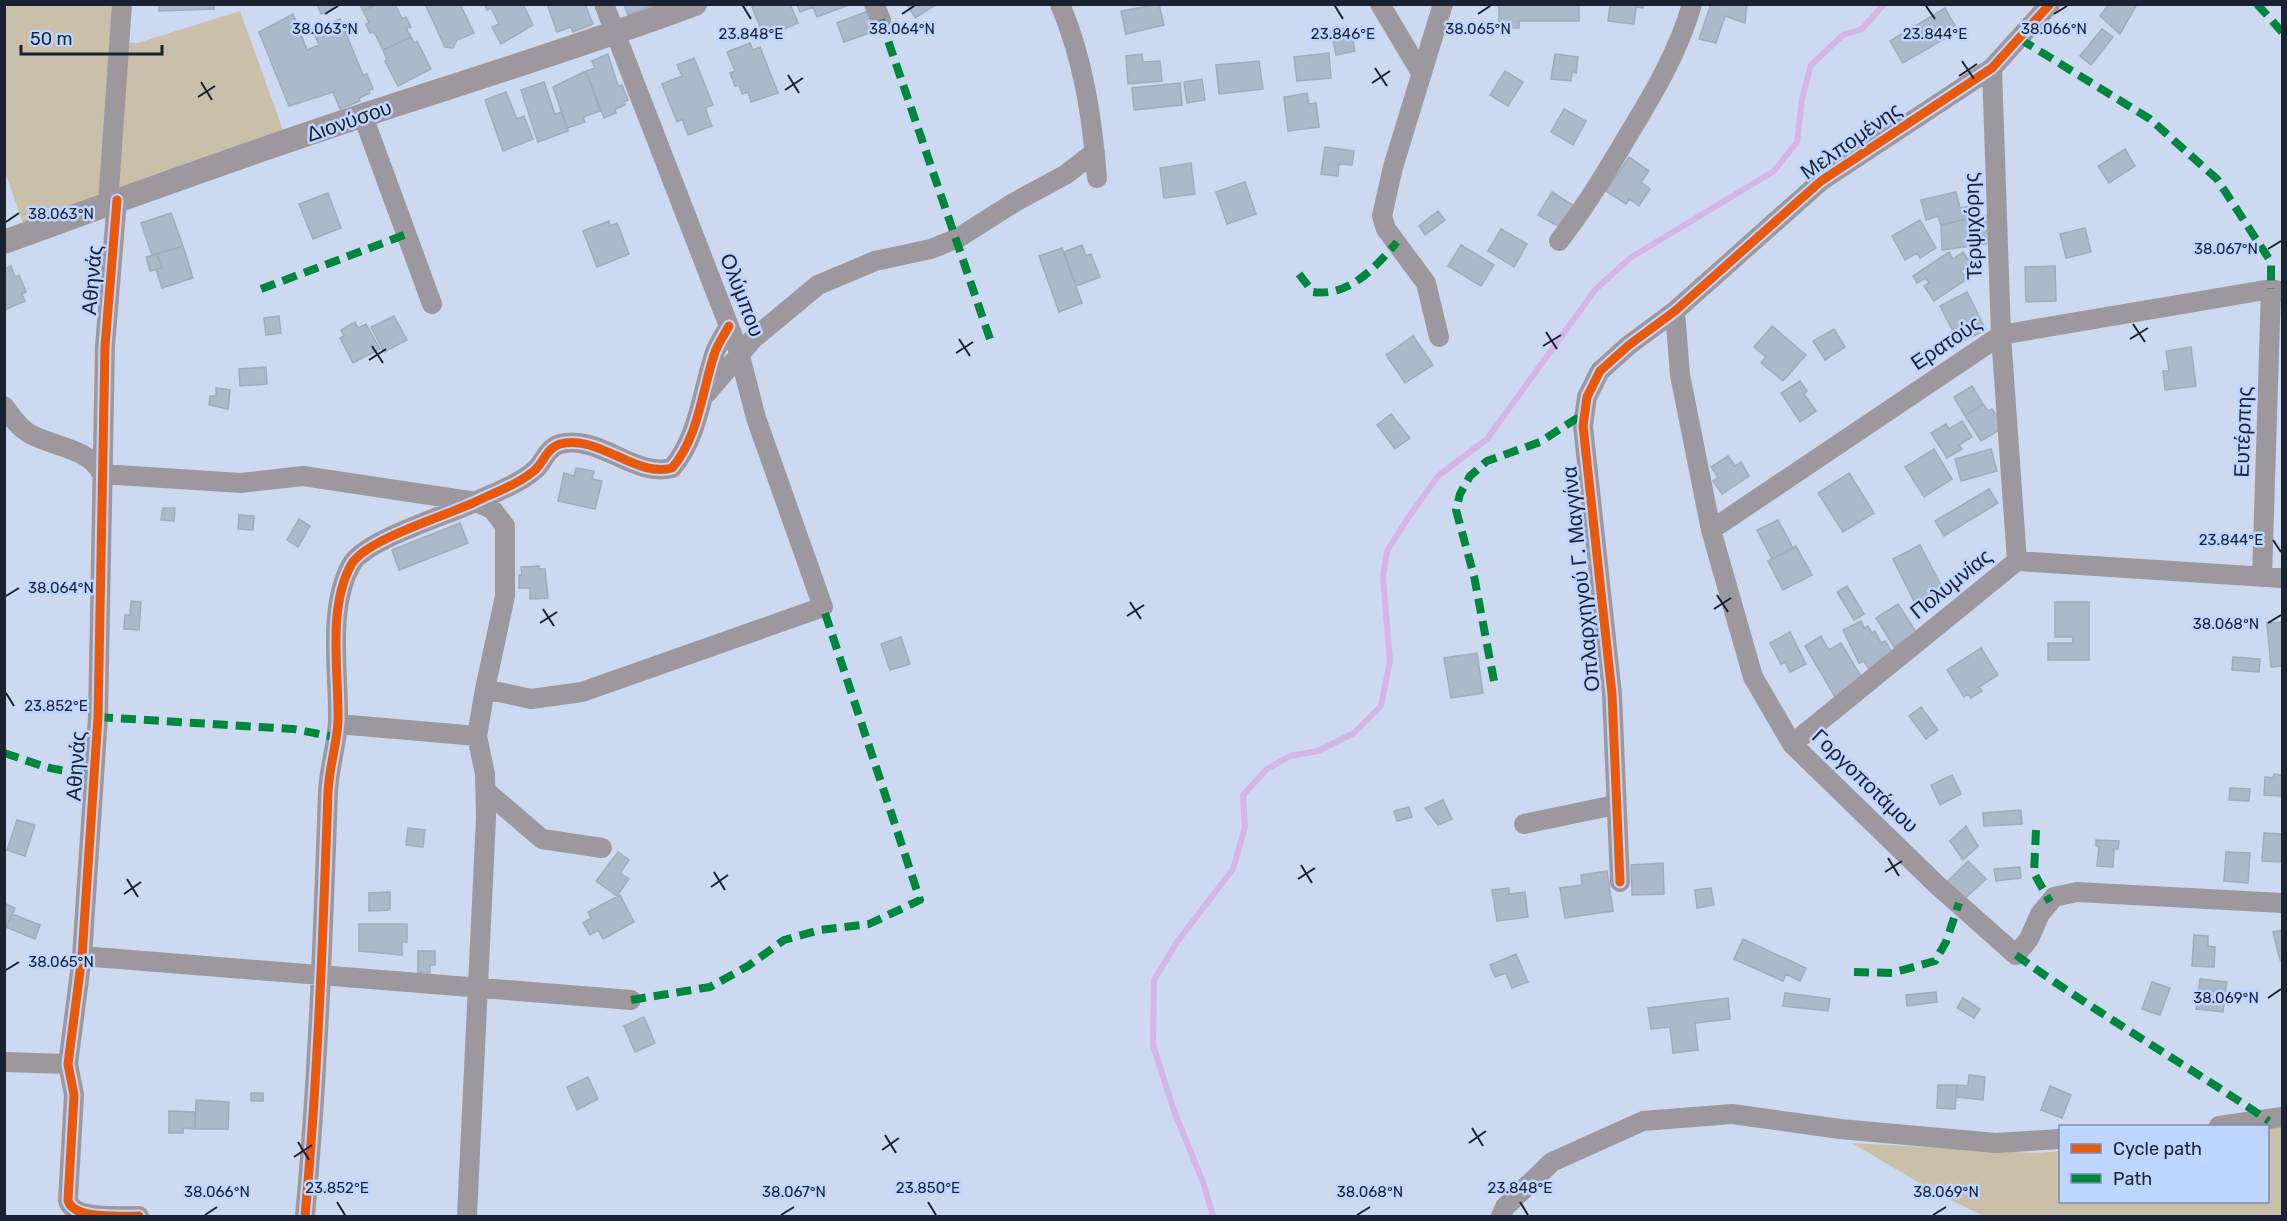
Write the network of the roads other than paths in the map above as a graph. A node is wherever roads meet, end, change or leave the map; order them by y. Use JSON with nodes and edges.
{"nodes":[{"id":1,"x":122,"y":4,"type":"edge"},
{"id":2,"x":604,"y":4,"type":"edge"},
{"id":3,"x":695,"y":4,"type":"edge"},
{"id":4,"x":1060,"y":4,"type":"edge"},
{"id":5,"x":1380,"y":4,"type":"edge"},
{"id":6,"x":1443,"y":4,"type":"edge"},
{"id":7,"x":1692,"y":4,"type":"edge"},
{"id":8,"x":2050,"y":4,"type":"edge"},
{"id":9,"x":615,"y":34,"type":"junction"},
{"id":10,"x":1992,"y":68,"type":"junction"},
{"id":11,"x":1421,"y":73,"type":"junction"},
{"id":12,"x":363,"y":116,"type":"junction"},
{"id":13,"x":1095,"y":152,"type":"junction"},
{"id":14,"x":1097,"y":178,"type":"dead end"},
{"id":15,"x":112,"y":202,"type":"junction"},
{"id":16,"x":1559,"y":241,"type":"dead end"},
{"id":17,"x":4,"y":242,"type":"edge"},
{"id":18,"x":2277,"y":290,"type":"edge"},
{"id":19,"x":432,"y":304,"type":"dead end"},
{"id":20,"x":1675,"y":311,"type":"junction"},
{"id":21,"x":729,"y":326,"type":"junction"},
{"id":22,"x":2001,"y":334,"type":"junction"},
{"id":23,"x":1438,"y":337,"type":"dead end"},
{"id":24,"x":739,"y":352,"type":"junction"},
{"id":25,"x":704,"y":397,"type":"junction"},
{"id":26,"x":4,"y":406,"type":"edge"},
{"id":27,"x":102,"y":474,"type":"junction"},
{"id":28,"x":476,"y":502,"type":"junction"},
{"id":29,"x":1711,"y":530,"type":"junction"},
{"id":30,"x":2017,"y":561,"type":"junction"},
{"id":31,"x":2262,"y":577,"type":"junction"},
{"id":32,"x":2283,"y":578,"type":"edge"},
{"id":33,"x":485,"y":689,"type":"junction"},
{"id":34,"x":338,"y":724,"type":"junction"},
{"id":35,"x":477,"y":736,"type":"junction"},
{"id":36,"x":1792,"y":744,"type":"junction"},
{"id":37,"x":486,"y":791,"type":"junction"},
{"id":38,"x":1615,"y":805,"type":"junction"},
{"id":39,"x":1524,"y":824,"type":"dead end"},
{"id":40,"x":602,"y":848,"type":"dead end"},
{"id":41,"x":1620,"y":882,"type":"dead end"},
{"id":42,"x":2283,"y":903,"type":"edge"},
{"id":43,"x":82,"y":956,"type":"junction"},
{"id":44,"x":323,"y":975,"type":"junction"},
{"id":45,"x":477,"y":989,"type":"junction"},
{"id":46,"x":631,"y":1000,"type":"dead end"},
{"id":47,"x":4,"y":1062,"type":"edge"},
{"id":48,"x":68,"y":1064,"type":"junction"},
{"id":49,"x":2283,"y":1118,"type":"edge"},
{"id":50,"x":2227,"y":1125,"type":"edge"},
{"id":51,"x":2059,"y":1139,"type":"edge"},
{"id":52,"x":139,"y":1216,"type":"edge"},
{"id":53,"x":305,"y":1216,"type":"edge"},
{"id":54,"x":467,"y":1216,"type":"edge"},
{"id":55,"x":1501,"y":1216,"type":"edge"}],
"edges":[{"from":1,"to":15,"type":"street","name":"Αθηνάς"},
{"from":2,"to":9,"type":"street","name":"Ολύμπου"},
{"from":3,"to":9,"type":"street","name":"Διονύσου"},
{"from":4,"to":13,"type":"street"},
{"from":5,"to":11,"type":"street"},
{"from":6,"to":11,"type":"street"},
{"from":7,"to":16,"type":"street"},
{"from":8,"to":10,"type":"street","name":"Μελπομένης"},
{"from":9,"to":12,"type":"street","name":"Διονύσου"},
{"from":9,"to":21,"type":"street","name":"Ολύμπου"},
{"from":10,"to":20,"type":"street","name":"Μελπομένης"},
{"from":10,"to":22,"type":"street","name":"Τερψιχόρης"},
{"from":11,"to":23,"type":"street"},
{"from":12,"to":15,"type":"street","name":"Διονύσου"},
{"from":12,"to":19,"type":"street"},
{"from":13,"to":14,"type":"street"},
{"from":13,"to":24,"type":"street"},
{"from":15,"to":17,"type":"street","name":"Διονύσου"},
{"from":15,"to":27,"type":"street","name":"Αθηνάς"},
{"from":18,"to":22,"type":"street","name":"Ερατούς"},
{"from":18,"to":31,"type":"street","name":"Ευτέρπης"},
{"from":20,"to":29,"type":"street","name":"Γοργοποτάμου"},
{"from":20,"to":38,"type":"street","name":"Οπλαρχηγού Γ. Μαγγίνα"},
{"from":21,"to":24,"type":"street","name":"Ολύμπου"},
{"from":21,"to":25,"type":"street"},
{"from":22,"to":29,"type":"street","name":"Ερατούς"},
{"from":22,"to":30,"type":"street","name":"Τερψιχόρης"},
{"from":24,"to":25,"type":"street"},
{"from":24,"to":33,"type":"street","name":"Ολύμπου"},
{"from":25,"to":28,"type":"street"},
{"from":26,"to":27,"type":"street"},
{"from":27,"to":28,"type":"street"},
{"from":27,"to":43,"type":"street","name":"Αθηνάς"},
{"from":28,"to":33,"type":"street"},
{"from":28,"to":34,"type":"street"},
{"from":29,"to":36,"type":"street","name":"Γοργοποτάμου"},
{"from":30,"to":31,"type":"street","name":"Πολυμνίας"},
{"from":30,"to":36,"type":"street","name":"Πολυμνίας"},
{"from":31,"to":32,"type":"street","name":"Πολυμνίας"},
{"from":33,"to":35,"type":"street"},
{"from":34,"to":35,"type":"street"},
{"from":34,"to":44,"type":"street"},
{"from":35,"to":37,"type":"street"},
{"from":36,"to":42,"type":"street","name":"Γοργοποτάμου"},
{"from":37,"to":40,"type":"street"},
{"from":37,"to":45,"type":"street"},
{"from":38,"to":39,"type":"street"},
{"from":38,"to":41,"type":"street","name":"Οπλαρχηγού Γ. Μαγγίνα"},
{"from":43,"to":44,"type":"street"},
{"from":43,"to":48,"type":"street","name":"Αθηνάς"},
{"from":44,"to":45,"type":"street"},
{"from":44,"to":53,"type":"street"},
{"from":45,"to":46,"type":"street"},
{"from":45,"to":54,"type":"street"},
{"from":47,"to":48,"type":"street"},
{"from":48,"to":52,"type":"street","name":"Αθηνάς"},
{"from":49,"to":50,"type":"street"},
{"from":51,"to":55,"type":"street"}]}
